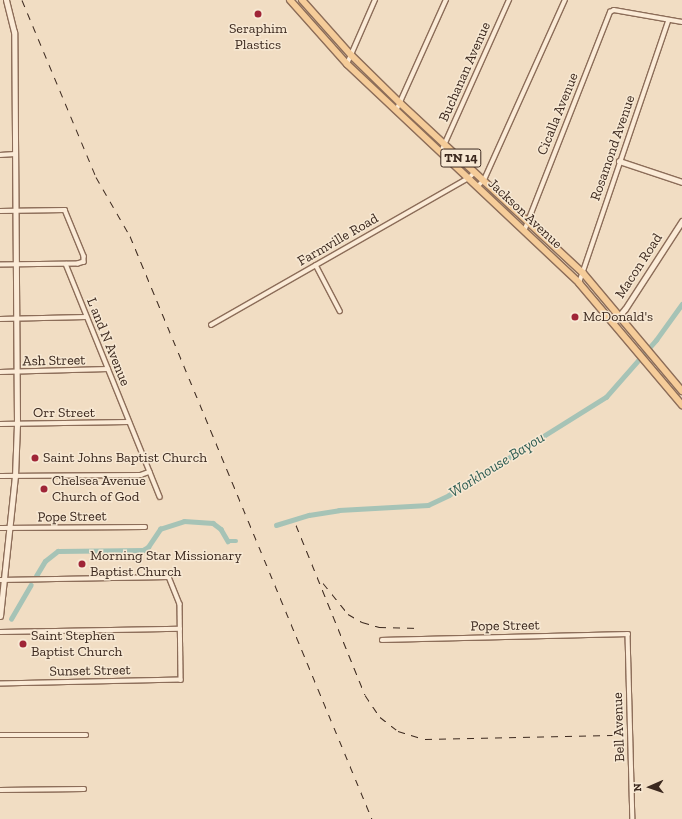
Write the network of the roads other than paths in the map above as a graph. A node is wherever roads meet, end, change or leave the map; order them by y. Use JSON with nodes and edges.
{"nodes":[{"id":1,"x":6,"y":0,"type":"edge"},
{"id":2,"x":290,"y":0,"type":"edge"},
{"id":3,"x":375,"y":0,"type":"edge"},
{"id":4,"x":446,"y":0,"type":"edge"},
{"id":5,"x":509,"y":0,"type":"edge"},
{"id":6,"x":565,"y":0,"type":"edge"},
{"id":7,"x":303,"y":1,"type":"edge"},
{"id":8,"x":299,"y":11,"type":"junction"},
{"id":9,"x":668,"y":21,"type":"junction"},
{"id":10,"x":682,"y":22,"type":"edge"},
{"id":11,"x":351,"y":55,"type":"junction"},
{"id":12,"x":347,"y":64,"type":"junction"},
{"id":13,"x":400,"y":103,"type":"junction"},
{"id":14,"x":396,"y":111,"type":"junction"},
{"id":15,"x":445,"y":144,"type":"junction"},
{"id":16,"x":441,"y":152,"type":"junction"},
{"id":17,"x":16,"y":154,"type":"junction"},
{"id":18,"x":0,"y":155,"type":"edge"},
{"id":19,"x":619,"y":161,"type":"junction"},
{"id":20,"x":475,"y":172,"type":"junction"},
{"id":21,"x":469,"y":178,"type":"junction"},
{"id":22,"x":484,"y":180,"type":"junction"},
{"id":23,"x":682,"y":182,"type":"edge"},
{"id":24,"x":478,"y":186,"type":"junction"},
{"id":25,"x":0,"y":211,"type":"edge"},
{"id":26,"x":16,"y":211,"type":"junction"},
{"id":27,"x":528,"y":220,"type":"junction"},
{"id":28,"x":682,"y":221,"type":"edge"},
{"id":29,"x":525,"y":229,"type":"junction"},
{"id":30,"x":66,"y":264,"type":"junction"},
{"id":31,"x":0,"y":265,"type":"edge"},
{"id":32,"x":16,"y":265,"type":"junction"},
{"id":33,"x":316,"y":265,"type":"junction"},
{"id":34,"x":582,"y":273,"type":"junction"},
{"id":35,"x":579,"y":283,"type":"junction"},
{"id":36,"x":340,"y":311,"type":"dead end"},
{"id":37,"x":620,"y":316,"type":"junction"},
{"id":38,"x":86,"y":317,"type":"junction"},
{"id":39,"x":0,"y":319,"type":"edge"},
{"id":40,"x":16,"y":319,"type":"junction"},
{"id":41,"x":614,"y":322,"type":"junction"},
{"id":42,"x":210,"y":325,"type":"dead end"},
{"id":43,"x":108,"y":369,"type":"junction"},
{"id":44,"x":0,"y":372,"type":"edge"},
{"id":45,"x":16,"y":372,"type":"junction"},
{"id":46,"x":682,"y":391,"type":"edge"},
{"id":47,"x":682,"y":405,"type":"edge"},
{"id":48,"x":128,"y":422,"type":"junction"},
{"id":49,"x":0,"y":424,"type":"edge"},
{"id":50,"x":16,"y":424,"type":"junction"},
{"id":51,"x":149,"y":472,"type":"junction"},
{"id":52,"x":0,"y":476,"type":"edge"},
{"id":53,"x":15,"y":476,"type":"junction"},
{"id":54,"x":160,"y":497,"type":"dead end"},
{"id":55,"x":145,"y":527,"type":"dead end"},
{"id":56,"x":0,"y":528,"type":"edge"},
{"id":57,"x":10,"y":529,"type":"junction"},
{"id":58,"x":2,"y":580,"type":"edge"},
{"id":59,"x":0,"y":616,"type":"edge"},
{"id":60,"x":180,"y":629,"type":"junction"},
{"id":61,"x":0,"y":632,"type":"edge"},
{"id":62,"x":628,"y":634,"type":"joint"},
{"id":63,"x":382,"y":640,"type":"dead end"},
{"id":64,"x":0,"y":684,"type":"edge"},
{"id":65,"x":86,"y":735,"type":"dead end"},
{"id":66,"x":0,"y":736,"type":"edge"},
{"id":67,"x":84,"y":789,"type":"dead end"},
{"id":68,"x":0,"y":790,"type":"edge"},
{"id":69,"x":633,"y":819,"type":"edge"}],
"edges":[{"from":1,"to":17,"type":"main road"},
{"from":2,"to":8,"type":"main road","name":"Jackson Avenue","number":"TN 14"},
{"from":3,"to":11,"type":"street"},
{"from":4,"to":13,"type":"street"},
{"from":5,"to":15,"type":"street","name":"Buchanan Avenue"},
{"from":6,"to":22,"type":"street"},
{"from":7,"to":8,"type":"street"},
{"from":7,"to":11,"type":"main road","name":"Jackson Avenue","number":"TN 14"},
{"from":8,"to":12,"type":"main road","name":"Jackson Avenue","number":"TN 14"},
{"from":9,"to":10,"type":"street"},
{"from":9,"to":19,"type":"street","name":"Rosamond Avenue"},
{"from":9,"to":27,"type":"street","name":"Cicalla Avenue"},
{"from":11,"to":12,"type":"street"},
{"from":11,"to":13,"type":"main road","name":"Jackson Avenue","number":"TN 14"},
{"from":12,"to":14,"type":"main road","name":"Jackson Avenue","number":"TN 14"},
{"from":13,"to":14,"type":"street"},
{"from":13,"to":15,"type":"main road","name":"Jackson Avenue","number":"TN 14"},
{"from":14,"to":16,"type":"main road","name":"Jackson Avenue","number":"TN 14"},
{"from":15,"to":16,"type":"street","name":"Buchanan Avenue"},
{"from":15,"to":20,"type":"main road","name":"Jackson Avenue","number":"TN 14"},
{"from":16,"to":21,"type":"main road","name":"Jackson Avenue","number":"TN 14"},
{"from":17,"to":18,"type":"street"},
{"from":17,"to":26,"type":"main road"},
{"from":19,"to":23,"type":"street"},
{"from":19,"to":34,"type":"street","name":"Rosamond Avenue"},
{"from":20,"to":21,"type":"street","name":"Farmville Road"},
{"from":20,"to":22,"type":"main road","name":"Jackson Avenue","number":"TN 14"},
{"from":21,"to":24,"type":"main road","name":"Jackson Avenue","number":"TN 14"},
{"from":21,"to":33,"type":"street","name":"Farmville Road"},
{"from":22,"to":24,"type":"street"},
{"from":22,"to":27,"type":"main road","name":"Jackson Avenue","number":"TN 14"},
{"from":24,"to":29,"type":"main road","name":"Jackson Avenue","number":"TN 14"},
{"from":25,"to":26,"type":"street"},
{"from":26,"to":30,"type":"street"},
{"from":26,"to":32,"type":"main road"},
{"from":27,"to":29,"type":"street","name":"Cicalla Avenue"},
{"from":27,"to":34,"type":"main road","name":"Jackson Avenue","number":"TN 14"},
{"from":28,"to":37,"type":"main road","name":"Macon Road"},
{"from":29,"to":35,"type":"main road","name":"Jackson Avenue","number":"TN 14"},
{"from":30,"to":32,"type":"street"},
{"from":30,"to":38,"type":"street","name":"L and N Avenue"},
{"from":31,"to":32,"type":"street"},
{"from":32,"to":40,"type":"main road"},
{"from":33,"to":36,"type":"street"},
{"from":33,"to":42,"type":"street","name":"Farmville Road"},
{"from":34,"to":35,"type":"street","name":"Rosamond Avenue"},
{"from":34,"to":37,"type":"main road","name":"Jackson Avenue","number":"TN 14"},
{"from":35,"to":41,"type":"main road","name":"Jackson Avenue","number":"TN 14"},
{"from":37,"to":41,"type":"main road","name":"Macon Road"},
{"from":37,"to":46,"type":"main road","name":"Jackson Avenue","number":"TN 14"},
{"from":38,"to":40,"type":"street"},
{"from":38,"to":43,"type":"street","name":"L and N Avenue"},
{"from":39,"to":40,"type":"street"},
{"from":40,"to":45,"type":"main road"},
{"from":41,"to":47,"type":"main road","name":"Jackson Avenue","number":"TN 14"},
{"from":43,"to":45,"type":"street","name":"Ash Street"},
{"from":43,"to":48,"type":"street","name":"L and N Avenue"},
{"from":44,"to":45,"type":"street","name":"Ash Street"},
{"from":45,"to":50,"type":"main road"},
{"from":48,"to":50,"type":"street","name":"Orr Street"},
{"from":48,"to":51,"type":"street","name":"L and N Avenue"},
{"from":49,"to":50,"type":"street","name":"Orr Street"},
{"from":50,"to":53,"type":"main road"},
{"from":51,"to":53,"type":"street"},
{"from":51,"to":54,"type":"street","name":"L and N Avenue"},
{"from":52,"to":53,"type":"street"},
{"from":53,"to":57,"type":"main road"},
{"from":55,"to":57,"type":"street","name":"Pope Street"},
{"from":56,"to":57,"type":"street","name":"Pope Street"},
{"from":57,"to":58,"type":"main road"},
{"from":58,"to":59,"type":"main road"},
{"from":58,"to":60,"type":"street"},
{"from":60,"to":61,"type":"street"},
{"from":60,"to":64,"type":"street","name":"Sunset Street"},
{"from":62,"to":63,"type":"street","name":"Pope Street"},
{"from":62,"to":69,"type":"street","name":"Bell Avenue"},
{"from":65,"to":66,"type":"street"},
{"from":67,"to":68,"type":"street"}]}
